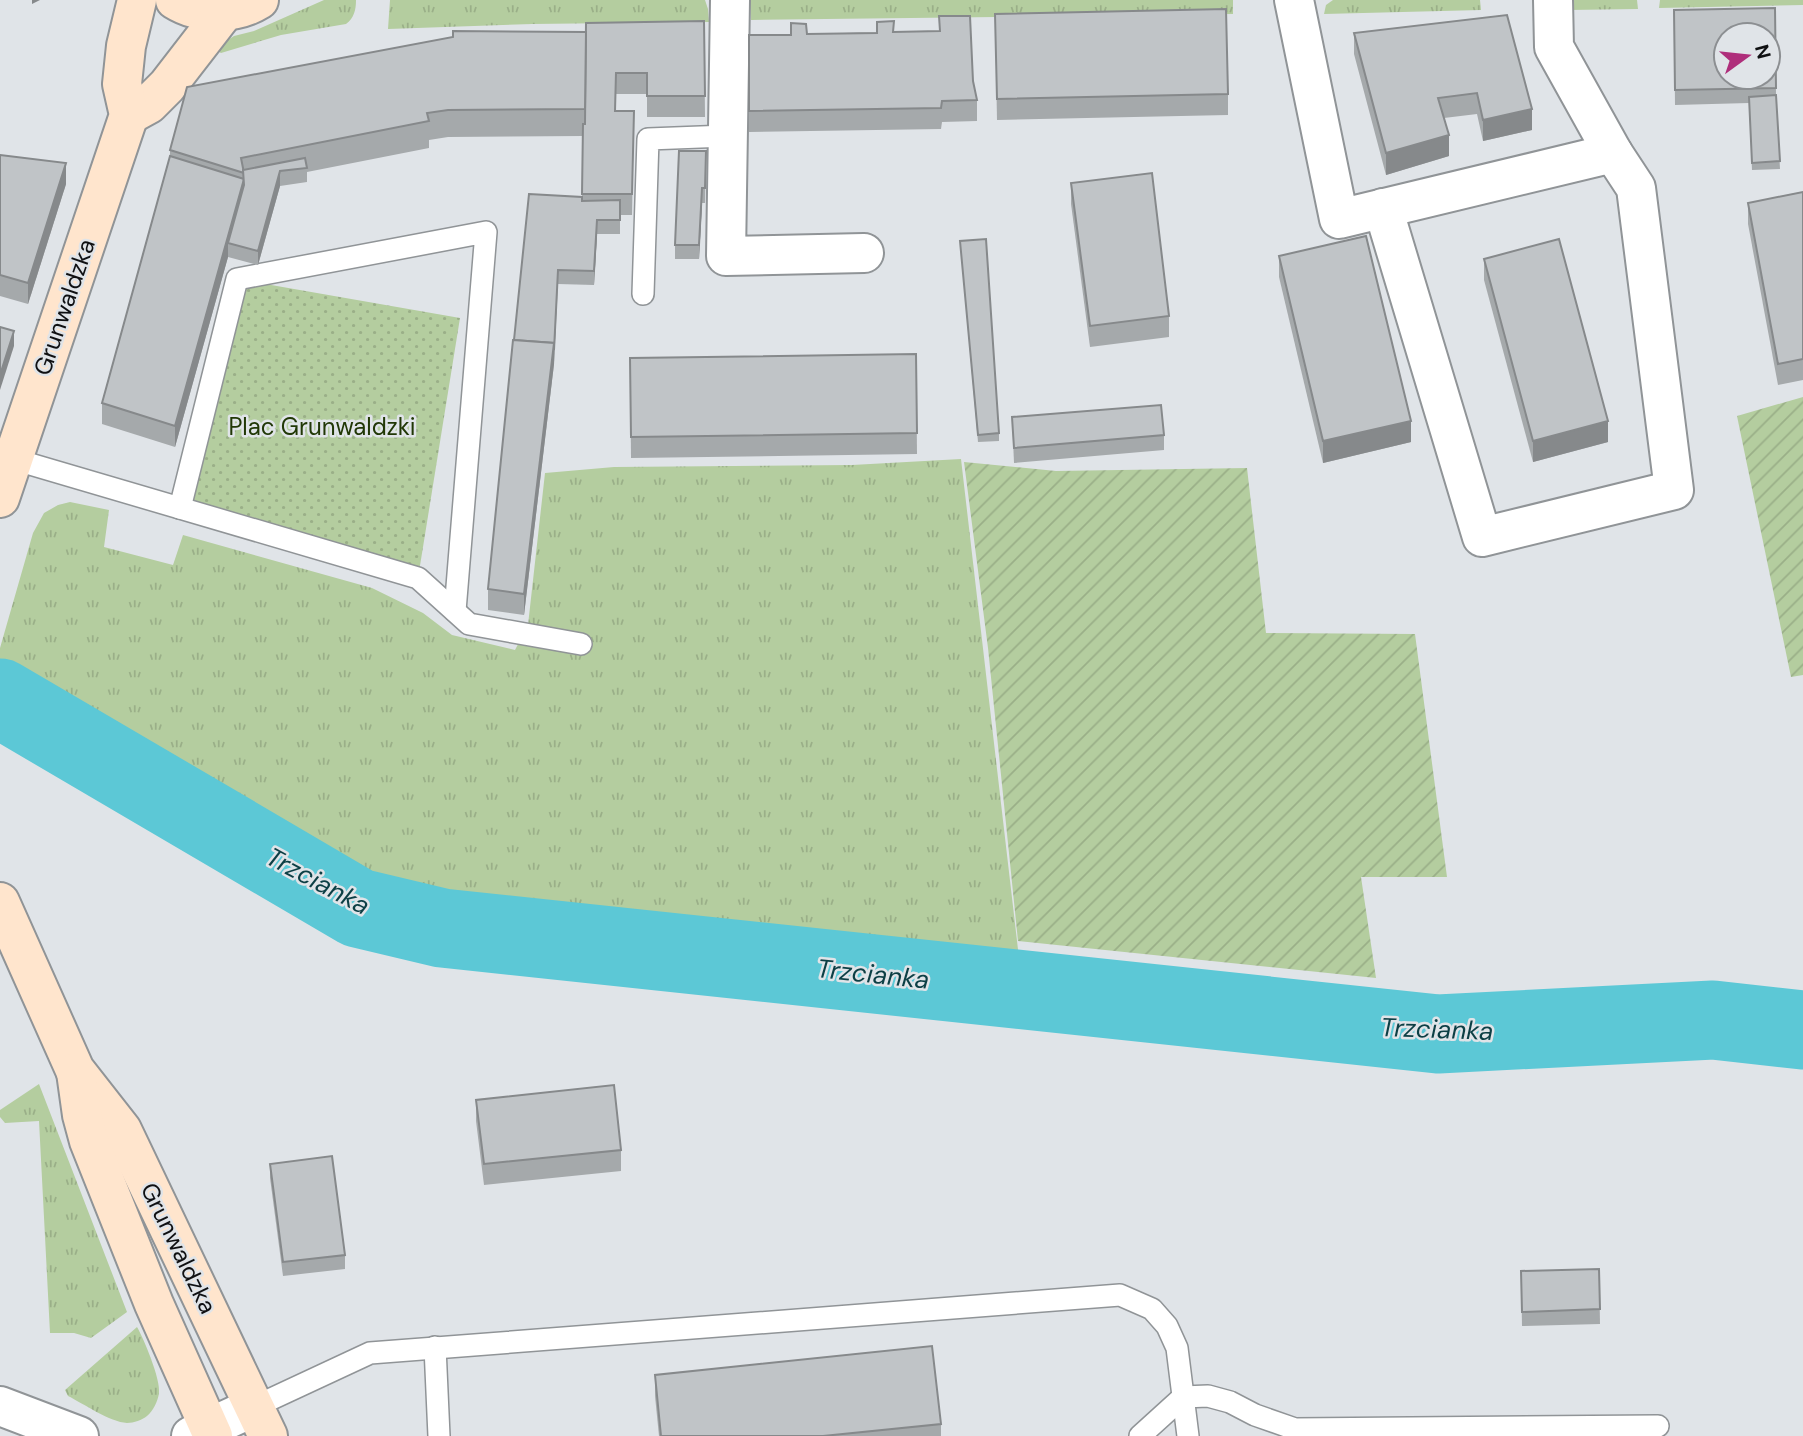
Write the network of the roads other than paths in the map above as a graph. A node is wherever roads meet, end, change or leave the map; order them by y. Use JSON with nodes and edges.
{"nodes":[{"id":1,"x":137,"y":0,"type":"edge"},
{"id":2,"x":175,"y":0,"type":"edge"},
{"id":3,"x":730,"y":0,"type":"edge"},
{"id":4,"x":1294,"y":0,"type":"edge"},
{"id":5,"x":1553,"y":0,"type":"edge"},
{"id":6,"x":242,"y":6,"type":"edge"},
{"id":7,"x":129,"y":115,"type":"junction"},
{"id":8,"x":727,"y":136,"type":"junction"},
{"id":9,"x":1613,"y":153,"type":"junction"},
{"id":10,"x":1383,"y":208,"type":"junction"},
{"id":11,"x":864,"y":253,"type":"dead end"},
{"id":12,"x":643,"y":293,"type":"dead end"},
{"id":13,"x":13,"y":459,"type":"junction"},
{"id":14,"x":0,"y":498,"type":"edge"},
{"id":15,"x":180,"y":508,"type":"junction"},
{"id":16,"x":455,"y":611,"type":"junction"},
{"id":17,"x":581,"y":644,"type":"dead end"},
{"id":18,"x":0,"y":902,"type":"edge"},
{"id":19,"x":435,"y":1347,"type":"junction"},
{"id":20,"x":1183,"y":1397,"type":"junction"},
{"id":21,"x":0,"y":1406,"type":"edge"},
{"id":22,"x":1658,"y":1426,"type":"dead end"},
{"id":23,"x":230,"y":1428,"type":"edge"},
{"id":24,"x":79,"y":1436,"type":"edge"},
{"id":25,"x":439,"y":1436,"type":"edge"},
{"id":26,"x":1140,"y":1436,"type":"edge"},
{"id":27,"x":1188,"y":1436,"type":"edge"}],
"edges":[{"from":1,"to":7,"type":"main road","name":"Grunwaldzka"},
{"from":2,"to":6,"type":"main road"},
{"from":3,"to":8,"type":"street"},
{"from":4,"to":10,"type":"street"},
{"from":5,"to":9,"type":"street"},
{"from":6,"to":7,"type":"main road"},
{"from":7,"to":13,"type":"main road","name":"Grunwaldzka"},
{"from":8,"to":11,"type":"street"},
{"from":8,"to":12,"type":"lane"},
{"from":9,"to":10,"type":"street"},
{"from":9,"to":10,"type":"street"},
{"from":13,"to":14,"type":"main road","name":"Grunwaldzka"},
{"from":13,"to":15,"type":"lane"},
{"from":15,"to":16,"type":"lane"},
{"from":15,"to":16,"type":"lane"},
{"from":16,"to":17,"type":"lane"},
{"from":18,"to":23,"type":"main road","name":"Grunwaldzka"},
{"from":19,"to":20,"type":"lane"},
{"from":19,"to":23,"type":"lane"},
{"from":19,"to":25,"type":"lane"},
{"from":20,"to":22,"type":"lane"},
{"from":20,"to":26,"type":"lane"},
{"from":20,"to":27,"type":"lane"},
{"from":21,"to":24,"type":"street"}]}
